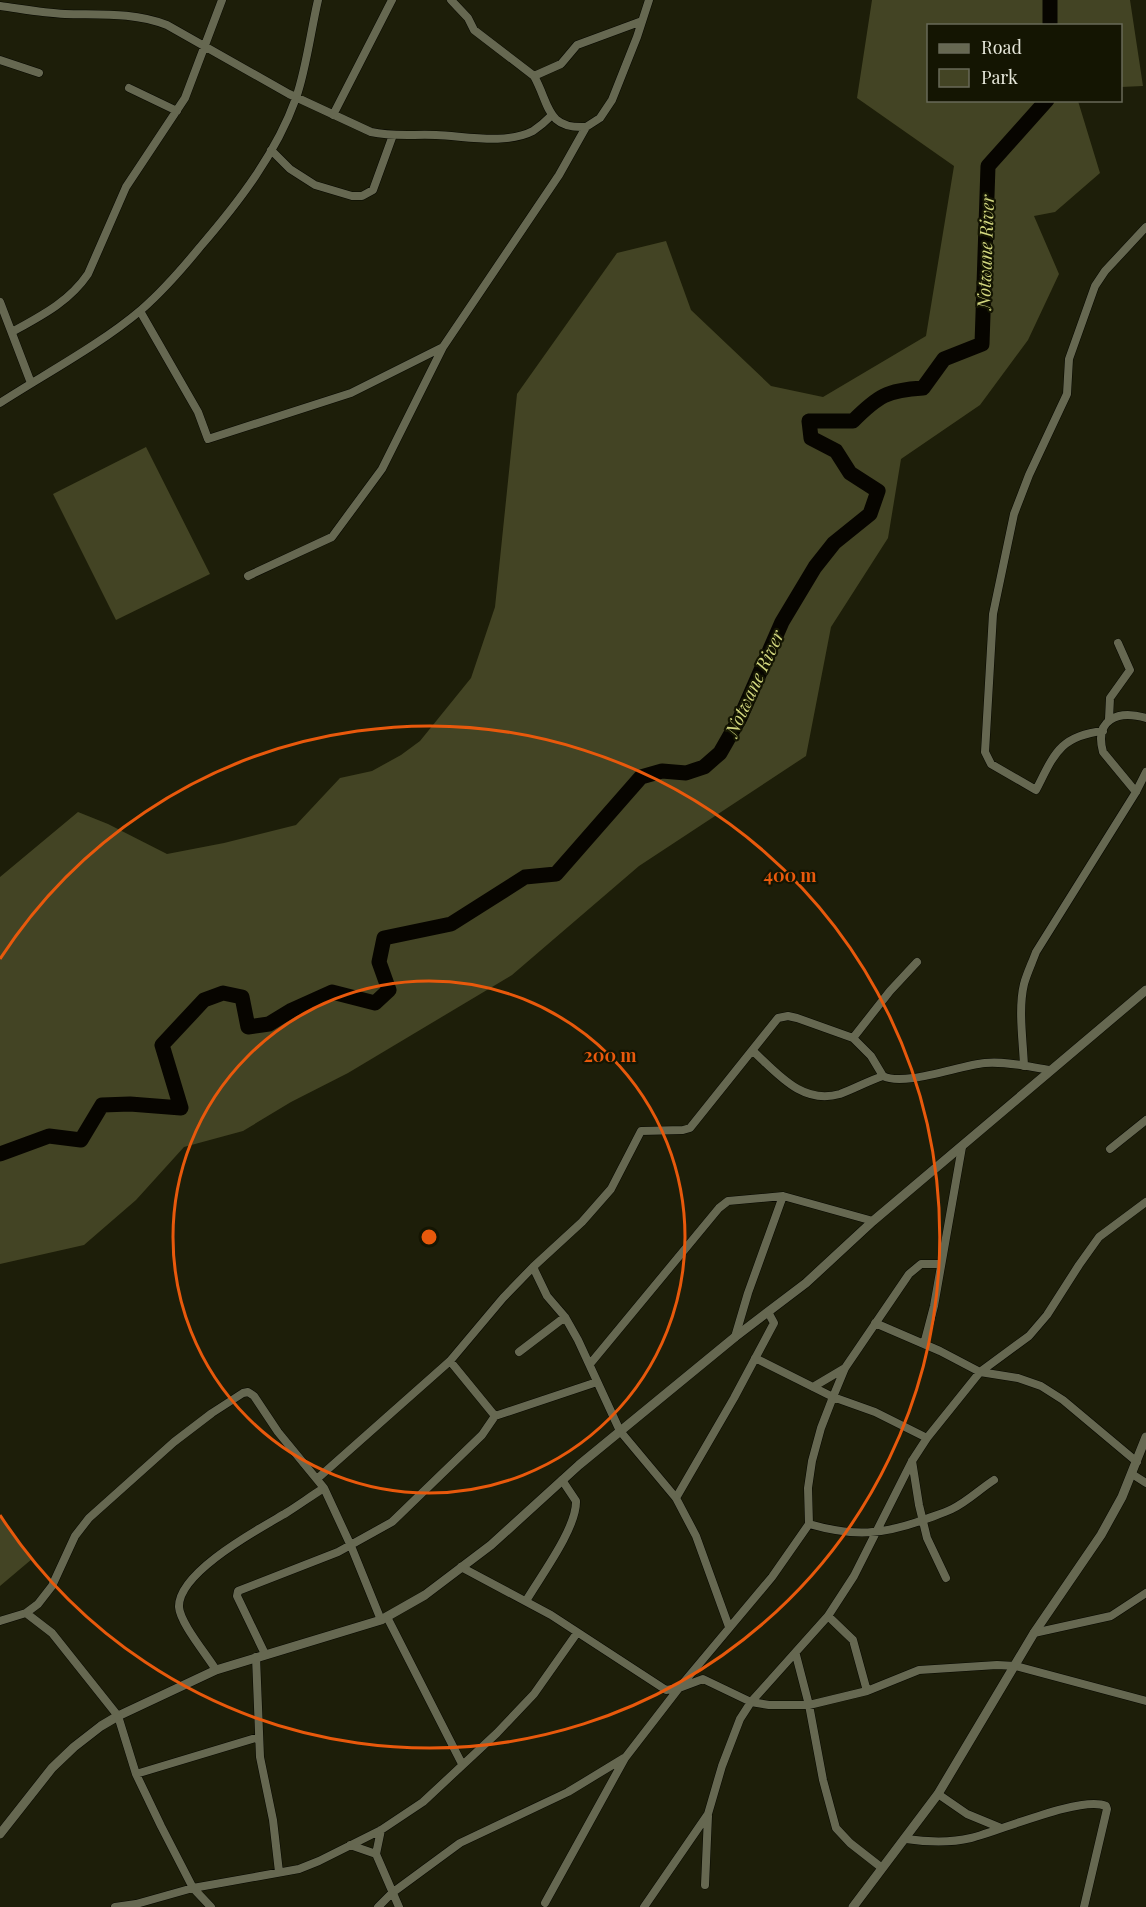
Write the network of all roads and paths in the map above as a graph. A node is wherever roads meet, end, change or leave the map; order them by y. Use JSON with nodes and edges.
{"nodes":[{"id":1,"x":222,"y":0,"type":"edge"},
{"id":2,"x":318,"y":0,"type":"edge"},
{"id":3,"x":392,"y":0,"type":"edge"},
{"id":4,"x":451,"y":0,"type":"edge"},
{"id":5,"x":649,"y":0,"type":"edge"},
{"id":6,"x":0,"y":6,"type":"edge"},
{"id":7,"x":642,"y":21,"type":"junction"},
{"id":8,"x":203,"y":46,"type":"junction"},
{"id":9,"x":0,"y":60,"type":"edge"},
{"id":10,"x":39,"y":73,"type":"dead end"},
{"id":11,"x":534,"y":76,"type":"junction"},
{"id":12,"x":129,"y":88,"type":"dead end"},
{"id":13,"x":296,"y":98,"type":"junction"},
{"id":14,"x":177,"y":111,"type":"junction"},
{"id":15,"x":333,"y":115,"type":"junction"},
{"id":16,"x":551,"y":116,"type":"junction"},
{"id":17,"x":586,"y":127,"type":"junction"},
{"id":18,"x":393,"y":135,"type":"junction"},
{"id":19,"x":271,"y":150,"type":"junction"},
{"id":20,"x":1146,"y":227,"type":"edge"},
{"id":21,"x":0,"y":302,"type":"edge"},
{"id":22,"x":140,"y":311,"type":"junction"},
{"id":23,"x":12,"y":332,"type":"junction"},
{"id":24,"x":443,"y":346,"type":"junction"},
{"id":25,"x":31,"y":383,"type":"junction"},
{"id":26,"x":0,"y":403,"type":"edge"},
{"id":27,"x":248,"y":576,"type":"dead end"},
{"id":28,"x":1118,"y":643,"type":"dead end"},
{"id":29,"x":1146,"y":718,"type":"edge"},
{"id":30,"x":1109,"y":719,"type":"junction"},
{"id":31,"x":1102,"y":731,"type":"junction"},
{"id":32,"x":1146,"y":772,"type":"edge"},
{"id":33,"x":1136,"y":792,"type":"junction"},
{"id":34,"x":918,"y":962,"type":"dead end"},
{"id":35,"x":1146,"y":990,"type":"edge"},
{"id":36,"x":853,"y":1038,"type":"junction"},
{"id":37,"x":753,"y":1051,"type":"junction"},
{"id":38,"x":1023,"y":1066,"type":"junction"},
{"id":39,"x":1051,"y":1070,"type":"junction"},
{"id":40,"x":883,"y":1076,"type":"junction"},
{"id":41,"x":1146,"y":1120,"type":"edge"},
{"id":42,"x":962,"y":1147,"type":"junction"},
{"id":43,"x":1110,"y":1149,"type":"dead end"},
{"id":44,"x":783,"y":1196,"type":"junction"},
{"id":45,"x":1146,"y":1202,"type":"edge"},
{"id":46,"x":873,"y":1221,"type":"junction"},
{"id":47,"x":941,"y":1264,"type":"junction"},
{"id":48,"x":533,"y":1267,"type":"junction"},
{"id":49,"x":768,"y":1312,"type":"junction"},
{"id":50,"x":565,"y":1317,"type":"junction"},
{"id":51,"x":875,"y":1323,"type":"junction"},
{"id":52,"x":735,"y":1337,"type":"junction"},
{"id":53,"x":924,"y":1344,"type":"junction"},
{"id":54,"x":519,"y":1352,"type":"dead end"},
{"id":55,"x":755,"y":1358,"type":"junction"},
{"id":56,"x":450,"y":1361,"type":"junction"},
{"id":57,"x":590,"y":1364,"type":"junction"},
{"id":58,"x":844,"y":1368,"type":"junction"},
{"id":59,"x":980,"y":1372,"type":"junction"},
{"id":60,"x":597,"y":1382,"type":"junction"},
{"id":61,"x":813,"y":1387,"type":"junction"},
{"id":62,"x":833,"y":1397,"type":"junction"},
{"id":63,"x":495,"y":1416,"type":"junction"},
{"id":64,"x":620,"y":1431,"type":"junction"},
{"id":65,"x":1146,"y":1437,"type":"edge"},
{"id":66,"x":927,"y":1438,"type":"junction"},
{"id":67,"x":912,"y":1461,"type":"junction"},
{"id":68,"x":1137,"y":1462,"type":"junction"},
{"id":69,"x":1132,"y":1474,"type":"junction"},
{"id":70,"x":318,"y":1478,"type":"junction"},
{"id":71,"x":562,"y":1480,"type":"junction"},
{"id":72,"x":994,"y":1480,"type":"dead end"},
{"id":73,"x":1146,"y":1483,"type":"edge"},
{"id":74,"x":324,"y":1488,"type":"junction"},
{"id":75,"x":676,"y":1498,"type":"junction"},
{"id":76,"x":922,"y":1520,"type":"junction"},
{"id":77,"x":809,"y":1524,"type":"junction"},
{"id":78,"x":875,"y":1534,"type":"junction"},
{"id":79,"x":351,"y":1546,"type":"junction"},
{"id":80,"x":461,"y":1568,"type":"junction"},
{"id":81,"x":946,"y":1578,"type":"dead end"},
{"id":82,"x":1146,"y":1593,"type":"edge"},
{"id":83,"x":526,"y":1601,"type":"junction"},
{"id":84,"x":26,"y":1613,"type":"junction"},
{"id":85,"x":828,"y":1616,"type":"junction"},
{"id":86,"x":384,"y":1619,"type":"junction"},
{"id":87,"x":0,"y":1621,"type":"edge"},
{"id":88,"x":729,"y":1628,"type":"junction"},
{"id":89,"x":1034,"y":1633,"type":"junction"},
{"id":90,"x":577,"y":1634,"type":"junction"},
{"id":91,"x":261,"y":1655,"type":"junction"},
{"id":92,"x":796,"y":1655,"type":"junction"},
{"id":93,"x":1016,"y":1666,"type":"junction"},
{"id":94,"x":216,"y":1670,"type":"junction"},
{"id":95,"x":679,"y":1688,"type":"junction"},
{"id":96,"x":867,"y":1691,"type":"junction"},
{"id":97,"x":1146,"y":1701,"type":"edge"},
{"id":98,"x":751,"y":1702,"type":"junction"},
{"id":99,"x":809,"y":1705,"type":"junction"},
{"id":100,"x":118,"y":1716,"type":"junction"},
{"id":101,"x":259,"y":1737,"type":"junction"},
{"id":102,"x":625,"y":1758,"type":"junction"},
{"id":103,"x":462,"y":1764,"type":"junction"},
{"id":104,"x":136,"y":1774,"type":"junction"},
{"id":105,"x":938,"y":1794,"type":"junction"},
{"id":106,"x":708,"y":1814,"type":"junction"},
{"id":107,"x":1002,"y":1829,"type":"junction"},
{"id":108,"x":381,"y":1830,"type":"junction"},
{"id":109,"x":0,"y":1834,"type":"edge"},
{"id":110,"x":906,"y":1839,"type":"junction"},
{"id":111,"x":350,"y":1845,"type":"junction"},
{"id":112,"x":376,"y":1854,"type":"junction"},
{"id":113,"x":882,"y":1868,"type":"junction"},
{"id":114,"x":279,"y":1872,"type":"junction"},
{"id":115,"x":705,"y":1885,"type":"dead end"},
{"id":116,"x":193,"y":1888,"type":"junction"},
{"id":117,"x":392,"y":1893,"type":"junction"},
{"id":118,"x":545,"y":1903,"type":"dead end"},
{"id":119,"x":115,"y":1907,"type":"edge"},
{"id":120,"x":211,"y":1907,"type":"edge"},
{"id":121,"x":378,"y":1907,"type":"edge"},
{"id":122,"x":399,"y":1907,"type":"edge"},
{"id":123,"x":645,"y":1907,"type":"edge"},
{"id":124,"x":853,"y":1907,"type":"edge"},
{"id":125,"x":1084,"y":1907,"type":"edge"}],
"edges":[{"from":1,"to":8,"type":"street"},
{"from":2,"to":13,"type":"street"},
{"from":3,"to":15,"type":"street"},
{"from":4,"to":11,"type":"street"},
{"from":5,"to":7,"type":"street"},
{"from":6,"to":8,"type":"street"},
{"from":7,"to":11,"type":"street"},
{"from":7,"to":17,"type":"street"},
{"from":8,"to":13,"type":"street"},
{"from":8,"to":14,"type":"street"},
{"from":9,"to":10,"type":"street"},
{"from":11,"to":16,"type":"street"},
{"from":12,"to":14,"type":"street"},
{"from":13,"to":15,"type":"street"},
{"from":13,"to":19,"type":"street"},
{"from":14,"to":23,"type":"street"},
{"from":15,"to":18,"type":"street"},
{"from":16,"to":17,"type":"street"},
{"from":16,"to":18,"type":"street"},
{"from":17,"to":24,"type":"street"},
{"from":18,"to":19,"type":"street"},
{"from":19,"to":22,"type":"street"},
{"from":20,"to":31,"type":"street"},
{"from":21,"to":23,"type":"street"},
{"from":22,"to":24,"type":"street"},
{"from":22,"to":25,"type":"street"},
{"from":23,"to":25,"type":"street"},
{"from":24,"to":27,"type":"street"},
{"from":25,"to":26,"type":"street"},
{"from":28,"to":30,"type":"street"},
{"from":29,"to":30,"type":"street"},
{"from":30,"to":31,"type":"street"},
{"from":31,"to":33,"type":"street"},
{"from":32,"to":33,"type":"street"},
{"from":33,"to":38,"type":"street"},
{"from":34,"to":36,"type":"street"},
{"from":35,"to":39,"type":"street"},
{"from":36,"to":37,"type":"street"},
{"from":36,"to":40,"type":"street"},
{"from":37,"to":40,"type":"street"},
{"from":37,"to":48,"type":"street"},
{"from":38,"to":39,"type":"street"},
{"from":38,"to":40,"type":"street"},
{"from":39,"to":42,"type":"street"},
{"from":41,"to":43,"type":"street"},
{"from":42,"to":46,"type":"street"},
{"from":42,"to":47,"type":"street"},
{"from":44,"to":46,"type":"street"},
{"from":44,"to":52,"type":"street"},
{"from":44,"to":57,"type":"street"},
{"from":45,"to":59,"type":"street"},
{"from":46,"to":49,"type":"street"},
{"from":47,"to":51,"type":"street"},
{"from":47,"to":53,"type":"street"},
{"from":48,"to":50,"type":"street"},
{"from":48,"to":56,"type":"street"},
{"from":49,"to":52,"type":"street"},
{"from":49,"to":55,"type":"street"},
{"from":50,"to":54,"type":"street"},
{"from":50,"to":57,"type":"street"},
{"from":51,"to":53,"type":"street"},
{"from":51,"to":58,"type":"street"},
{"from":52,"to":64,"type":"street"},
{"from":53,"to":59,"type":"street"},
{"from":55,"to":61,"type":"street"},
{"from":55,"to":75,"type":"street"},
{"from":56,"to":63,"type":"street"},
{"from":56,"to":70,"type":"street"},
{"from":57,"to":60,"type":"street"},
{"from":58,"to":61,"type":"street"},
{"from":58,"to":62,"type":"street"},
{"from":59,"to":66,"type":"street"},
{"from":59,"to":68,"type":"street"},
{"from":60,"to":63,"type":"street"},
{"from":60,"to":64,"type":"street"},
{"from":61,"to":62,"type":"street"},
{"from":62,"to":66,"type":"street"},
{"from":62,"to":77,"type":"street"},
{"from":63,"to":79,"type":"street"},
{"from":64,"to":71,"type":"street"},
{"from":64,"to":75,"type":"street"},
{"from":65,"to":68,"type":"street"},
{"from":66,"to":67,"type":"street"},
{"from":67,"to":76,"type":"street"},
{"from":67,"to":78,"type":"street"},
{"from":68,"to":69,"type":"street"},
{"from":69,"to":73,"type":"street"},
{"from":69,"to":89,"type":"street"},
{"from":70,"to":74,"type":"street"},
{"from":70,"to":84,"type":"street"},
{"from":71,"to":80,"type":"street"},
{"from":71,"to":83,"type":"street"},
{"from":72,"to":76,"type":"street"},
{"from":74,"to":79,"type":"street"},
{"from":74,"to":94,"type":"street"},
{"from":75,"to":88,"type":"street"},
{"from":76,"to":78,"type":"street"},
{"from":76,"to":81,"type":"street"},
{"from":77,"to":78,"type":"street"},
{"from":77,"to":88,"type":"street"},
{"from":78,"to":85,"type":"street"},
{"from":79,"to":86,"type":"street"},
{"from":79,"to":91,"type":"street"},
{"from":80,"to":83,"type":"street"},
{"from":80,"to":86,"type":"street"},
{"from":82,"to":89,"type":"street"},
{"from":83,"to":90,"type":"street"},
{"from":84,"to":87,"type":"street"},
{"from":84,"to":100,"type":"street"},
{"from":85,"to":92,"type":"street"},
{"from":85,"to":96,"type":"street"},
{"from":86,"to":91,"type":"street"},
{"from":86,"to":103,"type":"street"},
{"from":88,"to":95,"type":"street"},
{"from":89,"to":93,"type":"street"},
{"from":90,"to":95,"type":"street"},
{"from":90,"to":103,"type":"street"},
{"from":91,"to":94,"type":"street"},
{"from":91,"to":101,"type":"street"},
{"from":92,"to":98,"type":"street"},
{"from":92,"to":99,"type":"street"},
{"from":93,"to":96,"type":"street"},
{"from":93,"to":97,"type":"street"},
{"from":93,"to":105,"type":"street"},
{"from":94,"to":100,"type":"street"},
{"from":95,"to":98,"type":"street"},
{"from":95,"to":102,"type":"street"},
{"from":96,"to":99,"type":"street"},
{"from":98,"to":99,"type":"street"},
{"from":98,"to":106,"type":"street"},
{"from":99,"to":113,"type":"street"},
{"from":100,"to":104,"type":"street"},
{"from":100,"to":109,"type":"street"},
{"from":101,"to":104,"type":"street"},
{"from":101,"to":114,"type":"street"},
{"from":102,"to":117,"type":"street"},
{"from":102,"to":118,"type":"street"},
{"from":103,"to":108,"type":"street"},
{"from":104,"to":116,"type":"street"},
{"from":105,"to":107,"type":"street"},
{"from":105,"to":110,"type":"street"},
{"from":106,"to":115,"type":"street"},
{"from":106,"to":123,"type":"street"},
{"from":107,"to":110,"type":"street"},
{"from":107,"to":125,"type":"street"},
{"from":108,"to":111,"type":"street"},
{"from":108,"to":112,"type":"street"},
{"from":110,"to":113,"type":"street"},
{"from":111,"to":112,"type":"street"},
{"from":111,"to":114,"type":"street"},
{"from":112,"to":117,"type":"street"},
{"from":113,"to":124,"type":"street"},
{"from":114,"to":116,"type":"street"},
{"from":116,"to":119,"type":"street"},
{"from":116,"to":120,"type":"street"},
{"from":117,"to":121,"type":"street"},
{"from":117,"to":122,"type":"street"}]}
